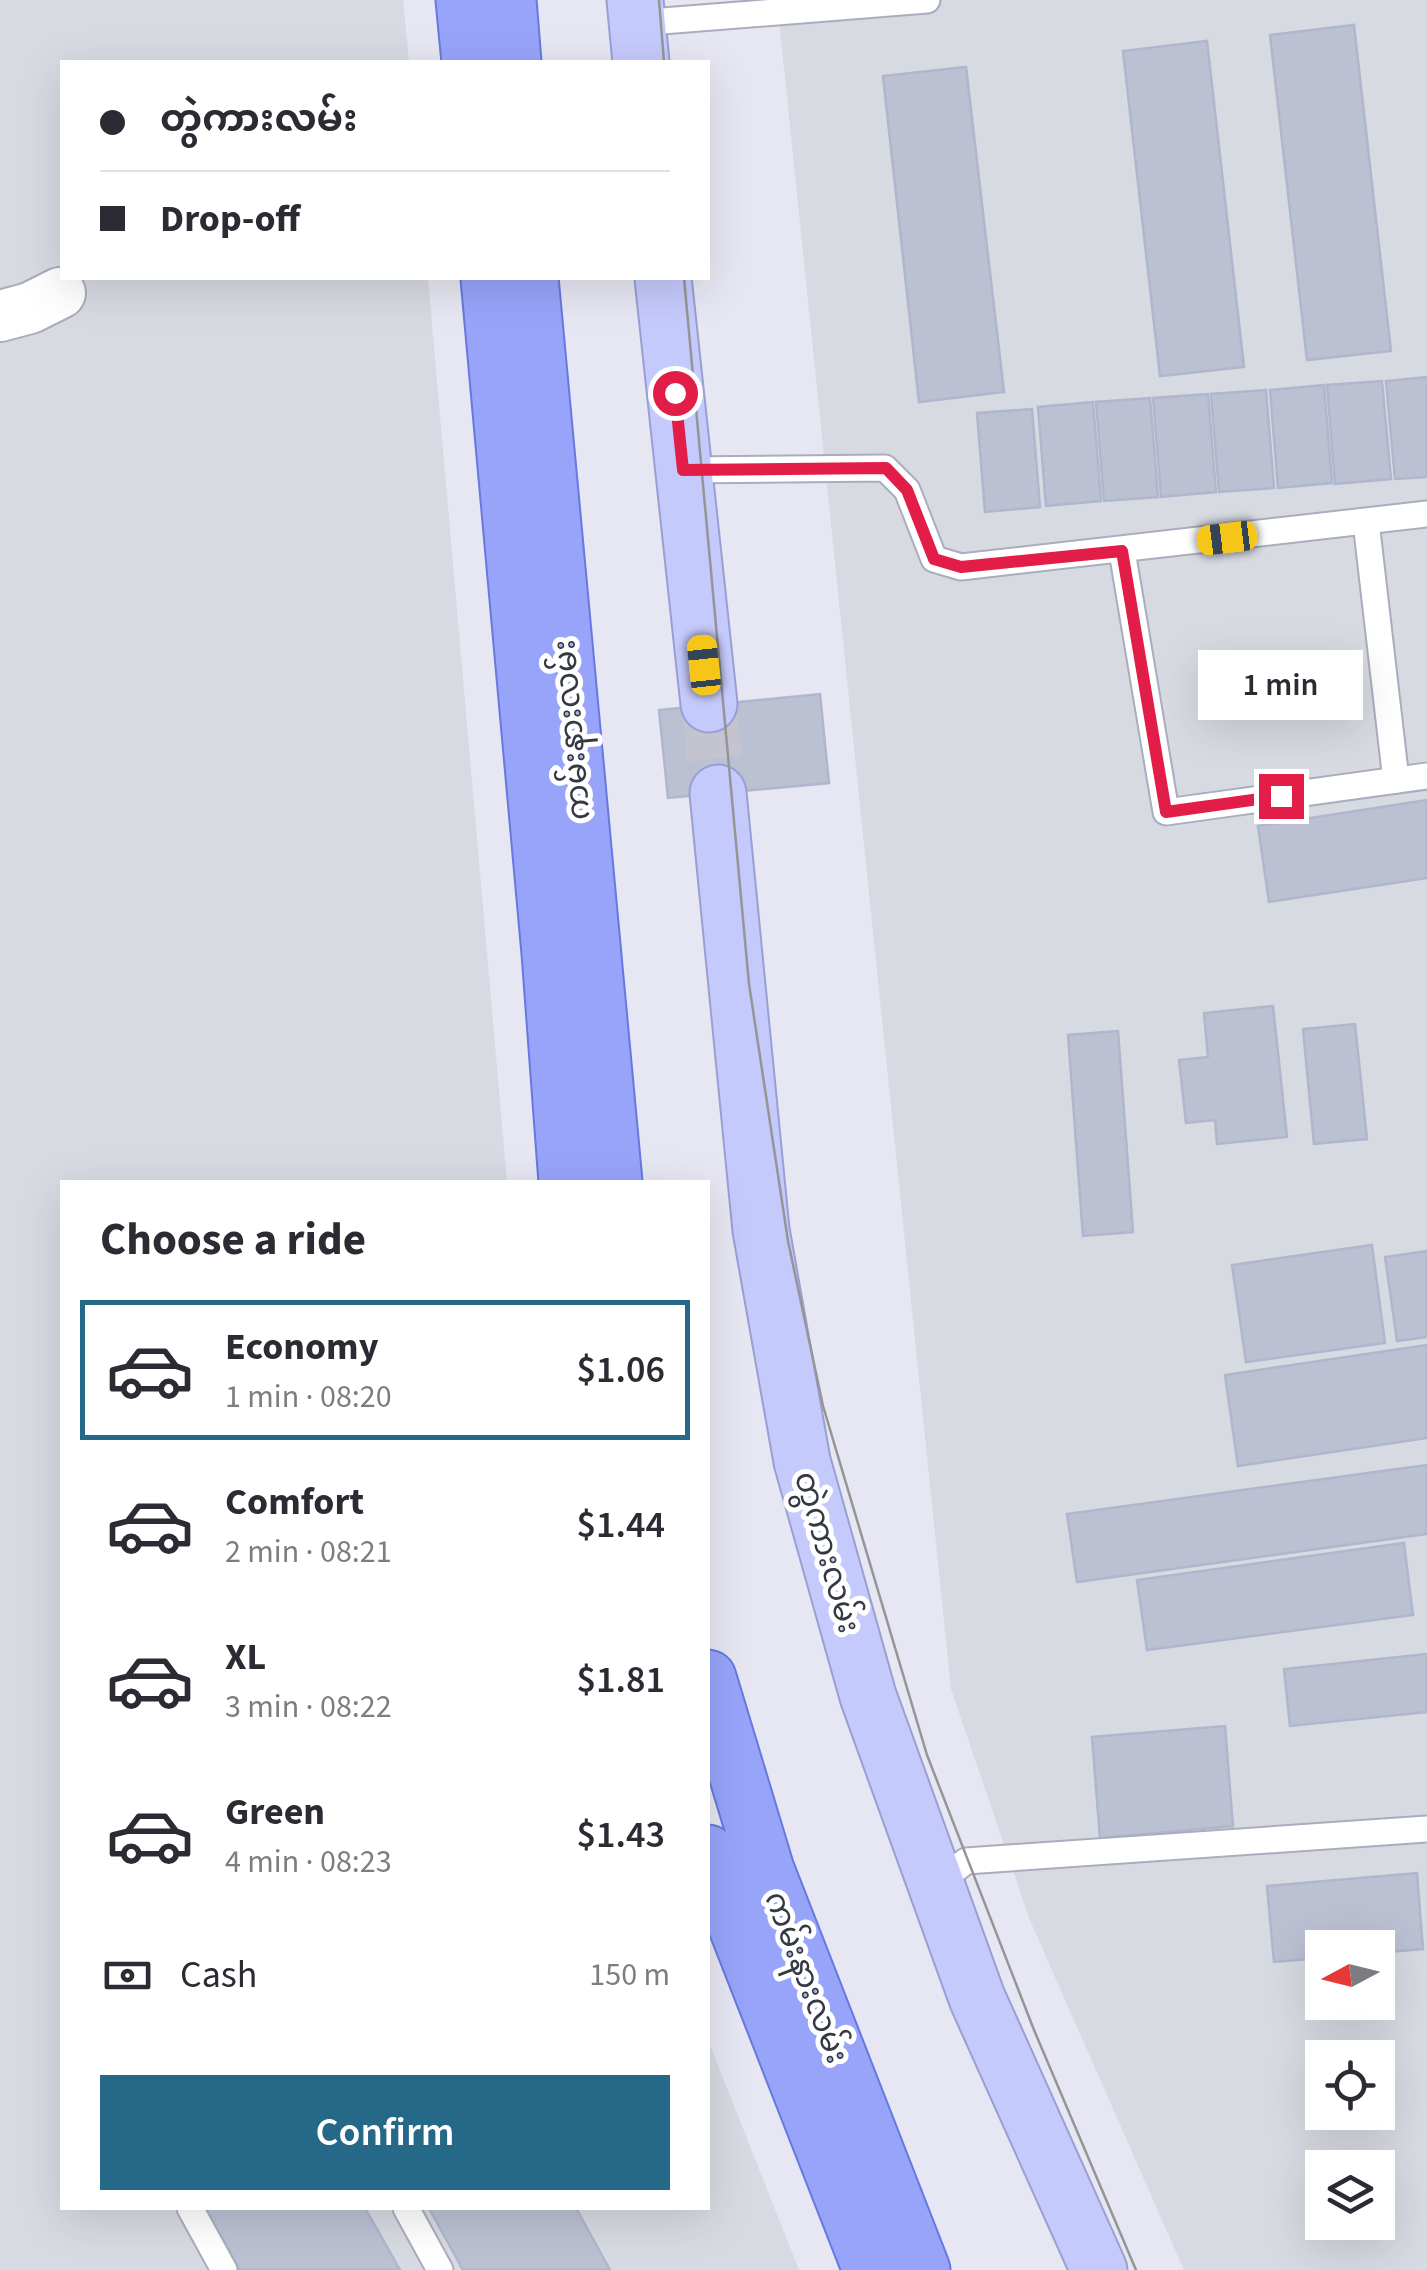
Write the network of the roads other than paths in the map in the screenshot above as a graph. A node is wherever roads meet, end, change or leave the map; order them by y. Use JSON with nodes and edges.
{"nodes":[{"id":1,"x":464,"y":0,"type":"edge"},
{"id":2,"x":508,"y":0,"type":"edge"},
{"id":3,"x":927,"y":0,"type":"edge"},
{"id":4,"x":638,"y":29,"type":"edge"},
{"id":5,"x":470,"y":60,"type":"edge"},
{"id":6,"x":513,"y":60,"type":"edge"},
{"id":7,"x":489,"y":280,"type":"edge"},
{"id":8,"x":530,"y":280,"type":"edge"},
{"id":9,"x":663,"y":280,"type":"edge"},
{"id":10,"x":60,"y":293,"type":"dead end"},
{"id":11,"x":0,"y":316,"type":"edge"},
{"id":12,"x":683,"y":470,"type":"junction"},
{"id":13,"x":1427,"y":514,"type":"edge"},
{"id":14,"x":1366,"y":522,"type":"junction"},
{"id":15,"x":1122,"y":551,"type":"junction"},
{"id":16,"x":709,"y":704,"type":"tunnel mouth"},
{"id":17,"x":553,"y":756,"type":"junction"},
{"id":18,"x":1427,"y":776,"type":"edge"},
{"id":19,"x":1396,"y":780,"type":"junction"},
{"id":20,"x":718,"y":793,"type":"tunnel mouth"},
{"id":21,"x":567,"y":1180,"type":"edge"},
{"id":22,"x":614,"y":1180,"type":"edge"},
{"id":23,"x":710,"y":1685,"type":"edge"},
{"id":24,"x":1427,"y":1829,"type":"edge"},
{"id":25,"x":710,"y":1862,"type":"edge"},
{"id":26,"x":766,"y":1870,"type":"junction"},
{"id":27,"x":936,"y":1884,"type":"junction"},
{"id":28,"x":191,"y":2210,"type":"edge"},
{"id":29,"x":407,"y":2210,"type":"edge"},
{"id":30,"x":224,"y":2270,"type":"edge"},
{"id":31,"x":440,"y":2270,"type":"edge"},
{"id":32,"x":872,"y":2270,"type":"edge"},
{"id":33,"x":922,"y":2270,"type":"edge"},
{"id":34,"x":1100,"y":2270,"type":"edge"}],
"edges":[{"from":1,"to":5,"type":"main road"},
{"from":2,"to":6,"type":"main road"},
{"from":3,"to":4,"type":"lane"},
{"from":7,"to":17,"type":"main road","name":"ကမ်းနားလမ်း"},
{"from":8,"to":17,"type":"main road","name":"ကမ်းနားလမ်း"},
{"from":9,"to":12,"type":"main road"},
{"from":10,"to":11,"type":"street"},
{"from":12,"to":15,"type":"lane"},
{"from":12,"to":16,"type":"main road"},
{"from":13,"to":14,"type":"lane"},
{"from":14,"to":15,"type":"lane"},
{"from":14,"to":19,"type":"lane"},
{"from":15,"to":19,"type":"lane"},
{"from":17,"to":21,"type":"main road","name":"ကမ်းနားလမ်း"},
{"from":17,"to":22,"type":"main road","name":"ကမ်းနားလမ်း"},
{"from":18,"to":19,"type":"lane"},
{"from":20,"to":27,"type":"main road","name":"တွဲကားလမ်း"},
{"from":23,"to":26,"type":"main road","name":"ကမ်းနားလမ်း"},
{"from":24,"to":27,"type":"lane"},
{"from":25,"to":26,"type":"main road"},
{"from":25,"to":32,"type":"main road","name":"ကမ်းနားလမ်း"},
{"from":26,"to":33,"type":"main road","name":"ကမ်းနားလမ်း"},
{"from":27,"to":34,"type":"main road","name":"တွဲကားလမ်း"},
{"from":28,"to":30,"type":"lane"},
{"from":29,"to":31,"type":"lane"}]}
